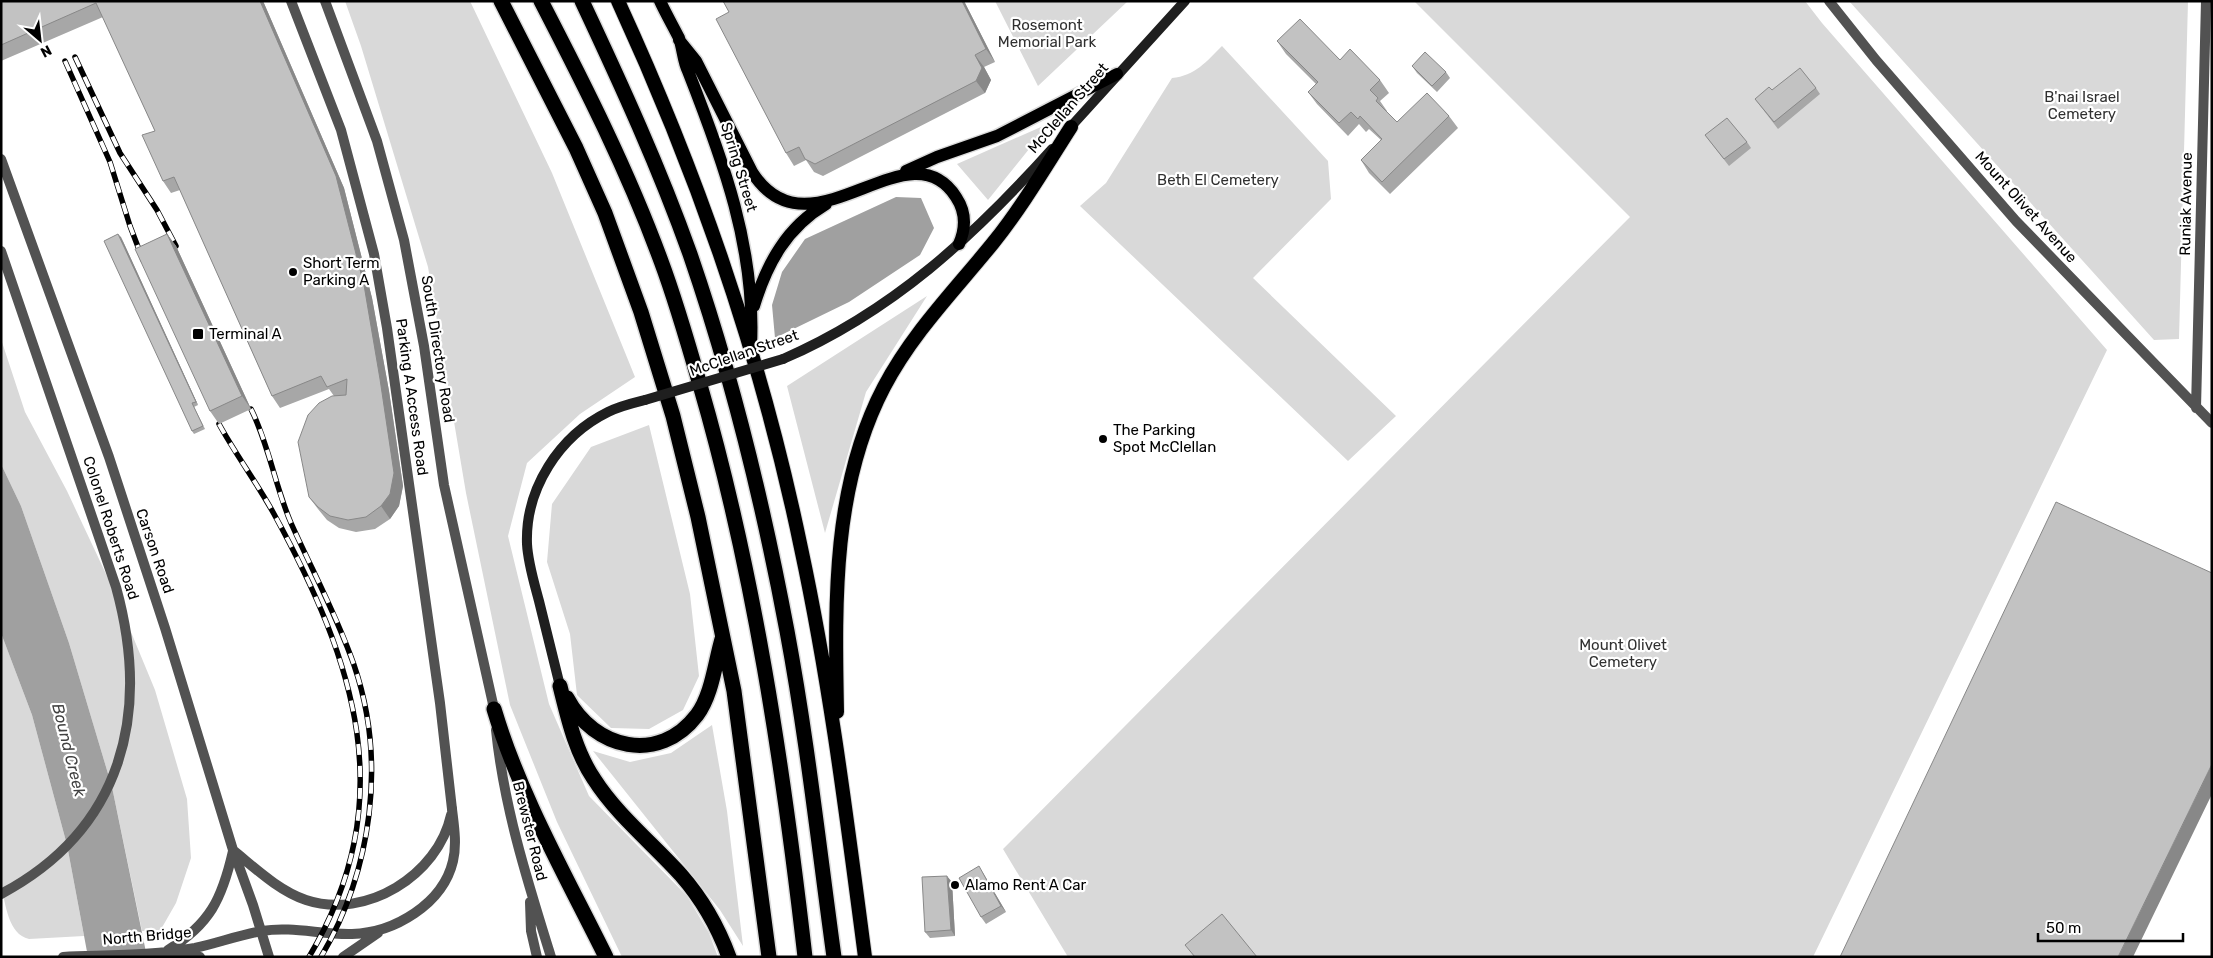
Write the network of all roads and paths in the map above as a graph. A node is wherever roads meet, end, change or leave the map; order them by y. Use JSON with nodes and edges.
{"nodes":[{"id":1,"x":292,"y":1,"type":"edge"},
{"id":2,"x":325,"y":1,"type":"edge"},
{"id":3,"x":501,"y":1,"type":"edge"},
{"id":4,"x":541,"y":1,"type":"edge"},
{"id":5,"x":582,"y":1,"type":"edge"},
{"id":6,"x":618,"y":1,"type":"edge"},
{"id":7,"x":660,"y":1,"type":"edge"},
{"id":8,"x":1185,"y":1,"type":"edge"},
{"id":9,"x":1830,"y":1,"type":"edge"},
{"id":10,"x":2206,"y":1,"type":"edge"},
{"id":11,"x":680,"y":40,"type":"junction"},
{"id":12,"x":1117,"y":74,"type":"junction"},
{"id":13,"x":1071,"y":127,"type":"junction"},
{"id":14,"x":1,"y":158,"type":"edge"},
{"id":15,"x":885,"y":181,"type":"junction"},
{"id":16,"x":830,"y":201,"type":"junction"},
{"id":17,"x":959,"y":244,"type":"junction"},
{"id":18,"x":1,"y":251,"type":"edge"},
{"id":19,"x":753,"y":310,"type":"junction"},
{"id":20,"x":751,"y":351,"type":"junction"},
{"id":21,"x":2196,"y":408,"type":"junction"},
{"id":22,"x":2212,"y":423,"type":"edge"},
{"id":23,"x":723,"y":634,"type":"junction"},
{"id":24,"x":560,"y":686,"type":"junction"},
{"id":25,"x":494,"y":709,"type":"junction"},
{"id":26,"x":838,"y":760,"type":"junction"},
{"id":27,"x":452,"y":809,"type":"junction"},
{"id":28,"x":233,"y":850,"type":"junction"},
{"id":29,"x":529,"y":886,"type":"junction"},
{"id":30,"x":1,"y":894,"type":"edge"},
{"id":31,"x":387,"y":928,"type":"junction"},
{"id":32,"x":261,"y":931,"type":"junction"},
{"id":33,"x":166,"y":952,"type":"junction"},
{"id":34,"x":63,"y":957,"type":"edge"},
{"id":35,"x":200,"y":957,"type":"edge"},
{"id":36,"x":268,"y":957,"type":"edge"},
{"id":37,"x":344,"y":957,"type":"edge"},
{"id":38,"x":537,"y":957,"type":"edge"},
{"id":39,"x":550,"y":957,"type":"edge"},
{"id":40,"x":606,"y":957,"type":"edge"},
{"id":41,"x":729,"y":957,"type":"edge"},
{"id":42,"x":770,"y":957,"type":"edge"},
{"id":43,"x":805,"y":957,"type":"edge"},
{"id":44,"x":834,"y":957,"type":"edge"},
{"id":45,"x":865,"y":957,"type":"edge"}],
"edges":[{"from":1,"to":27,"type":"street","name":"Parking A Access Road"},
{"from":2,"to":25,"type":"street","name":"South Directory Road"},
{"from":3,"to":23,"type":"highway"},
{"from":4,"to":43,"type":"highway"},
{"from":5,"to":44,"type":"highway"},
{"from":6,"to":20,"type":"highway"},
{"from":7,"to":11,"type":"main road","name":"Spring Street"},
{"from":8,"to":12,"type":"main road","name":"McClellan Street"},
{"from":9,"to":21,"type":"street","name":"Mount Olivet Avenue"},
{"from":10,"to":21,"type":"street","name":"Runiak Avenue"},
{"from":11,"to":16,"type":"main road"},
{"from":11,"to":19,"type":"main road","name":"Spring Street"},
{"from":12,"to":13,"type":"main road","name":"McClellan Street"},
{"from":12,"to":15,"type":"main road"},
{"from":13,"to":17,"type":"main road","name":"McClellan Street"},
{"from":13,"to":26,"type":"highway"},
{"from":14,"to":28,"type":"street","name":"Carson Road"},
{"from":15,"to":16,"type":"main road"},
{"from":15,"to":17,"type":"main road"},
{"from":16,"to":19,"type":"main road"},
{"from":17,"to":24,"type":"main road","name":"McClellan Street","bridge":true},
{"from":18,"to":30,"type":"street","name":"Colonel Roberts Road"},
{"from":19,"to":20,"type":"main road","name":"Spring Street"},
{"from":20,"to":26,"type":"highway"},
{"from":21,"to":22,"type":"street","name":"Mount Olivet Avenue"},
{"from":23,"to":24,"type":"highway"},
{"from":23,"to":42,"type":"highway"},
{"from":24,"to":41,"type":"highway"},
{"from":25,"to":29,"type":"street","name":"Brewster Road"},
{"from":25,"to":40,"type":"highway"},
{"from":26,"to":45,"type":"highway"},
{"from":27,"to":28,"type":"street","name":"Parking A Access Road"},
{"from":27,"to":31,"type":"street","name":"Parking A Access Road"},
{"from":28,"to":32,"type":"street","name":"Carson Road"},
{"from":28,"to":33,"type":"street"},
{"from":29,"to":38,"type":"street"},
{"from":29,"to":39,"type":"street","name":"Brewster Road"},
{"from":31,"to":32,"type":"street","name":"Parking A Access Road"},
{"from":31,"to":37,"type":"street"},
{"from":32,"to":33,"type":"street","name":"North Bridge"},
{"from":32,"to":36,"type":"street","name":"Carson Road"},
{"from":33,"to":34,"type":"street","name":"North Bridge"},
{"from":33,"to":35,"type":"street"}]}
